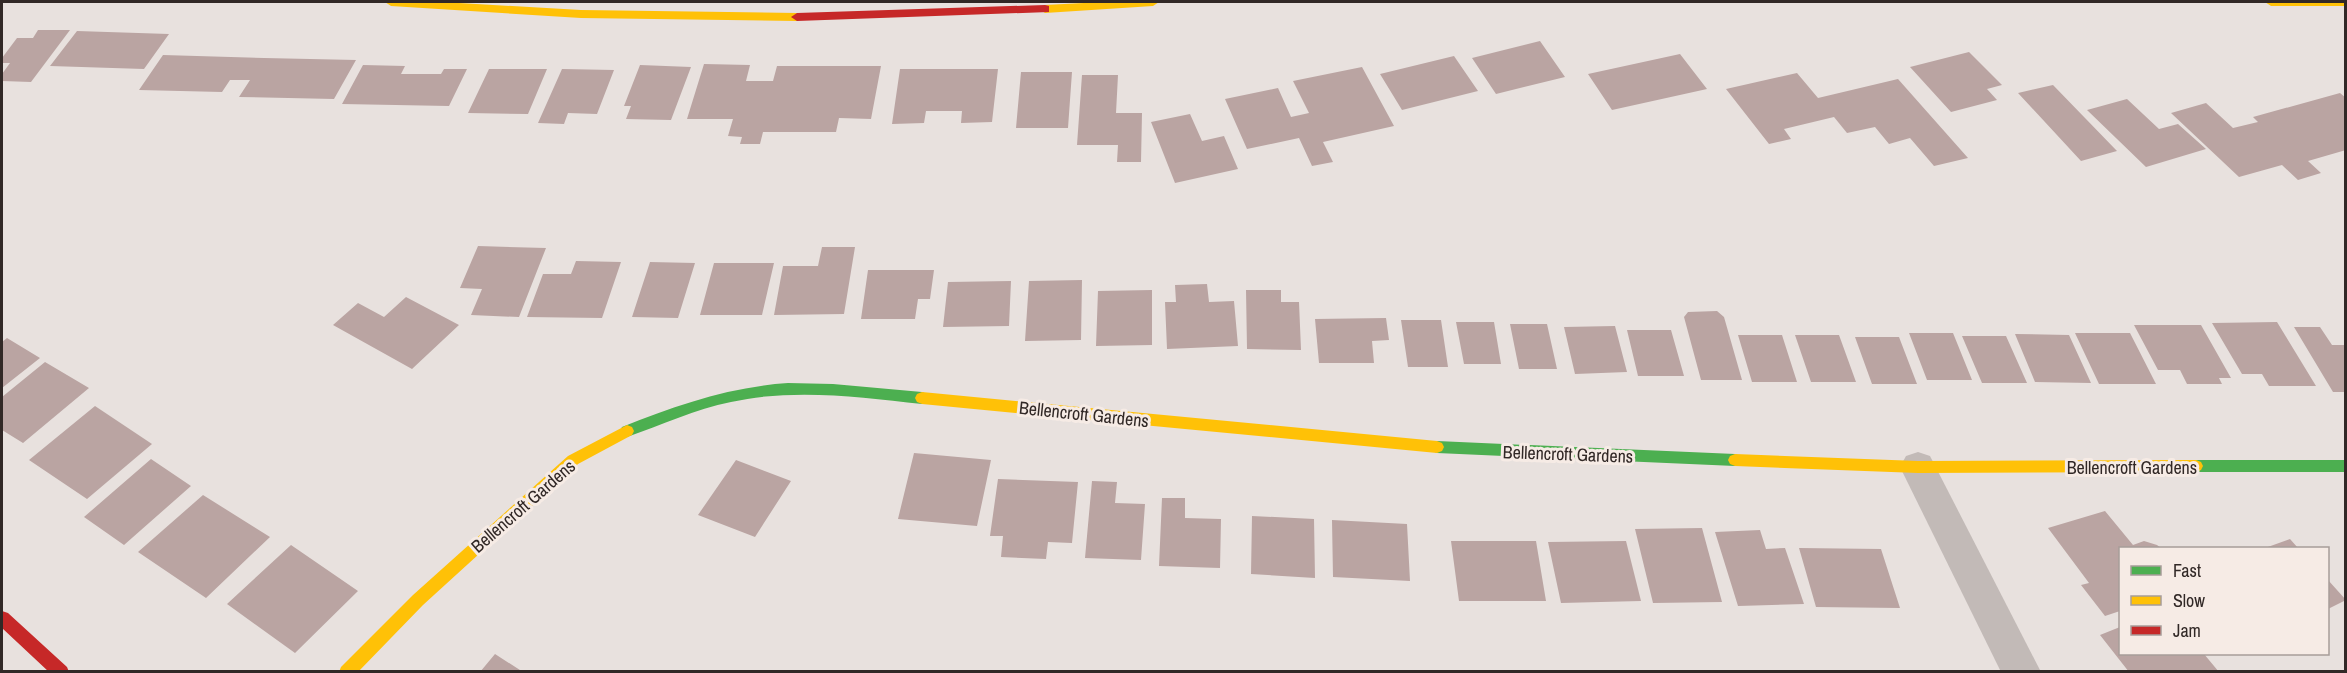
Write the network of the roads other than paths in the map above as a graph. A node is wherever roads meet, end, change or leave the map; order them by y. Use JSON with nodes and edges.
{"nodes":[{"id":1,"x":392,"y":2,"type":"edge"},
{"id":2,"x":1154,"y":2,"type":"edge"},
{"id":3,"x":2271,"y":2,"type":"edge"},
{"id":4,"x":2346,"y":2,"type":"edge"},
{"id":5,"x":447,"y":4,"type":"edge"},
{"id":6,"x":2346,"y":466,"type":"edge"},
{"id":7,"x":1918,"y":467,"type":"junction"},
{"id":8,"x":2,"y":618,"type":"edge"},
{"id":9,"x":61,"y":672,"type":"edge"},
{"id":10,"x":347,"y":672,"type":"edge"},
{"id":11,"x":2022,"y":672,"type":"edge"}],
"edges":[{"from":1,"to":5,"type":"street"},
{"from":2,"to":5,"type":"street"},
{"from":3,"to":4,"type":"street"},
{"from":6,"to":7,"type":"street","name":"Bellencroft Gardens"},
{"from":7,"to":10,"type":"street","name":"Bellencroft Gardens"},
{"from":7,"to":11,"type":"street"},
{"from":8,"to":9,"type":"street"}]}
